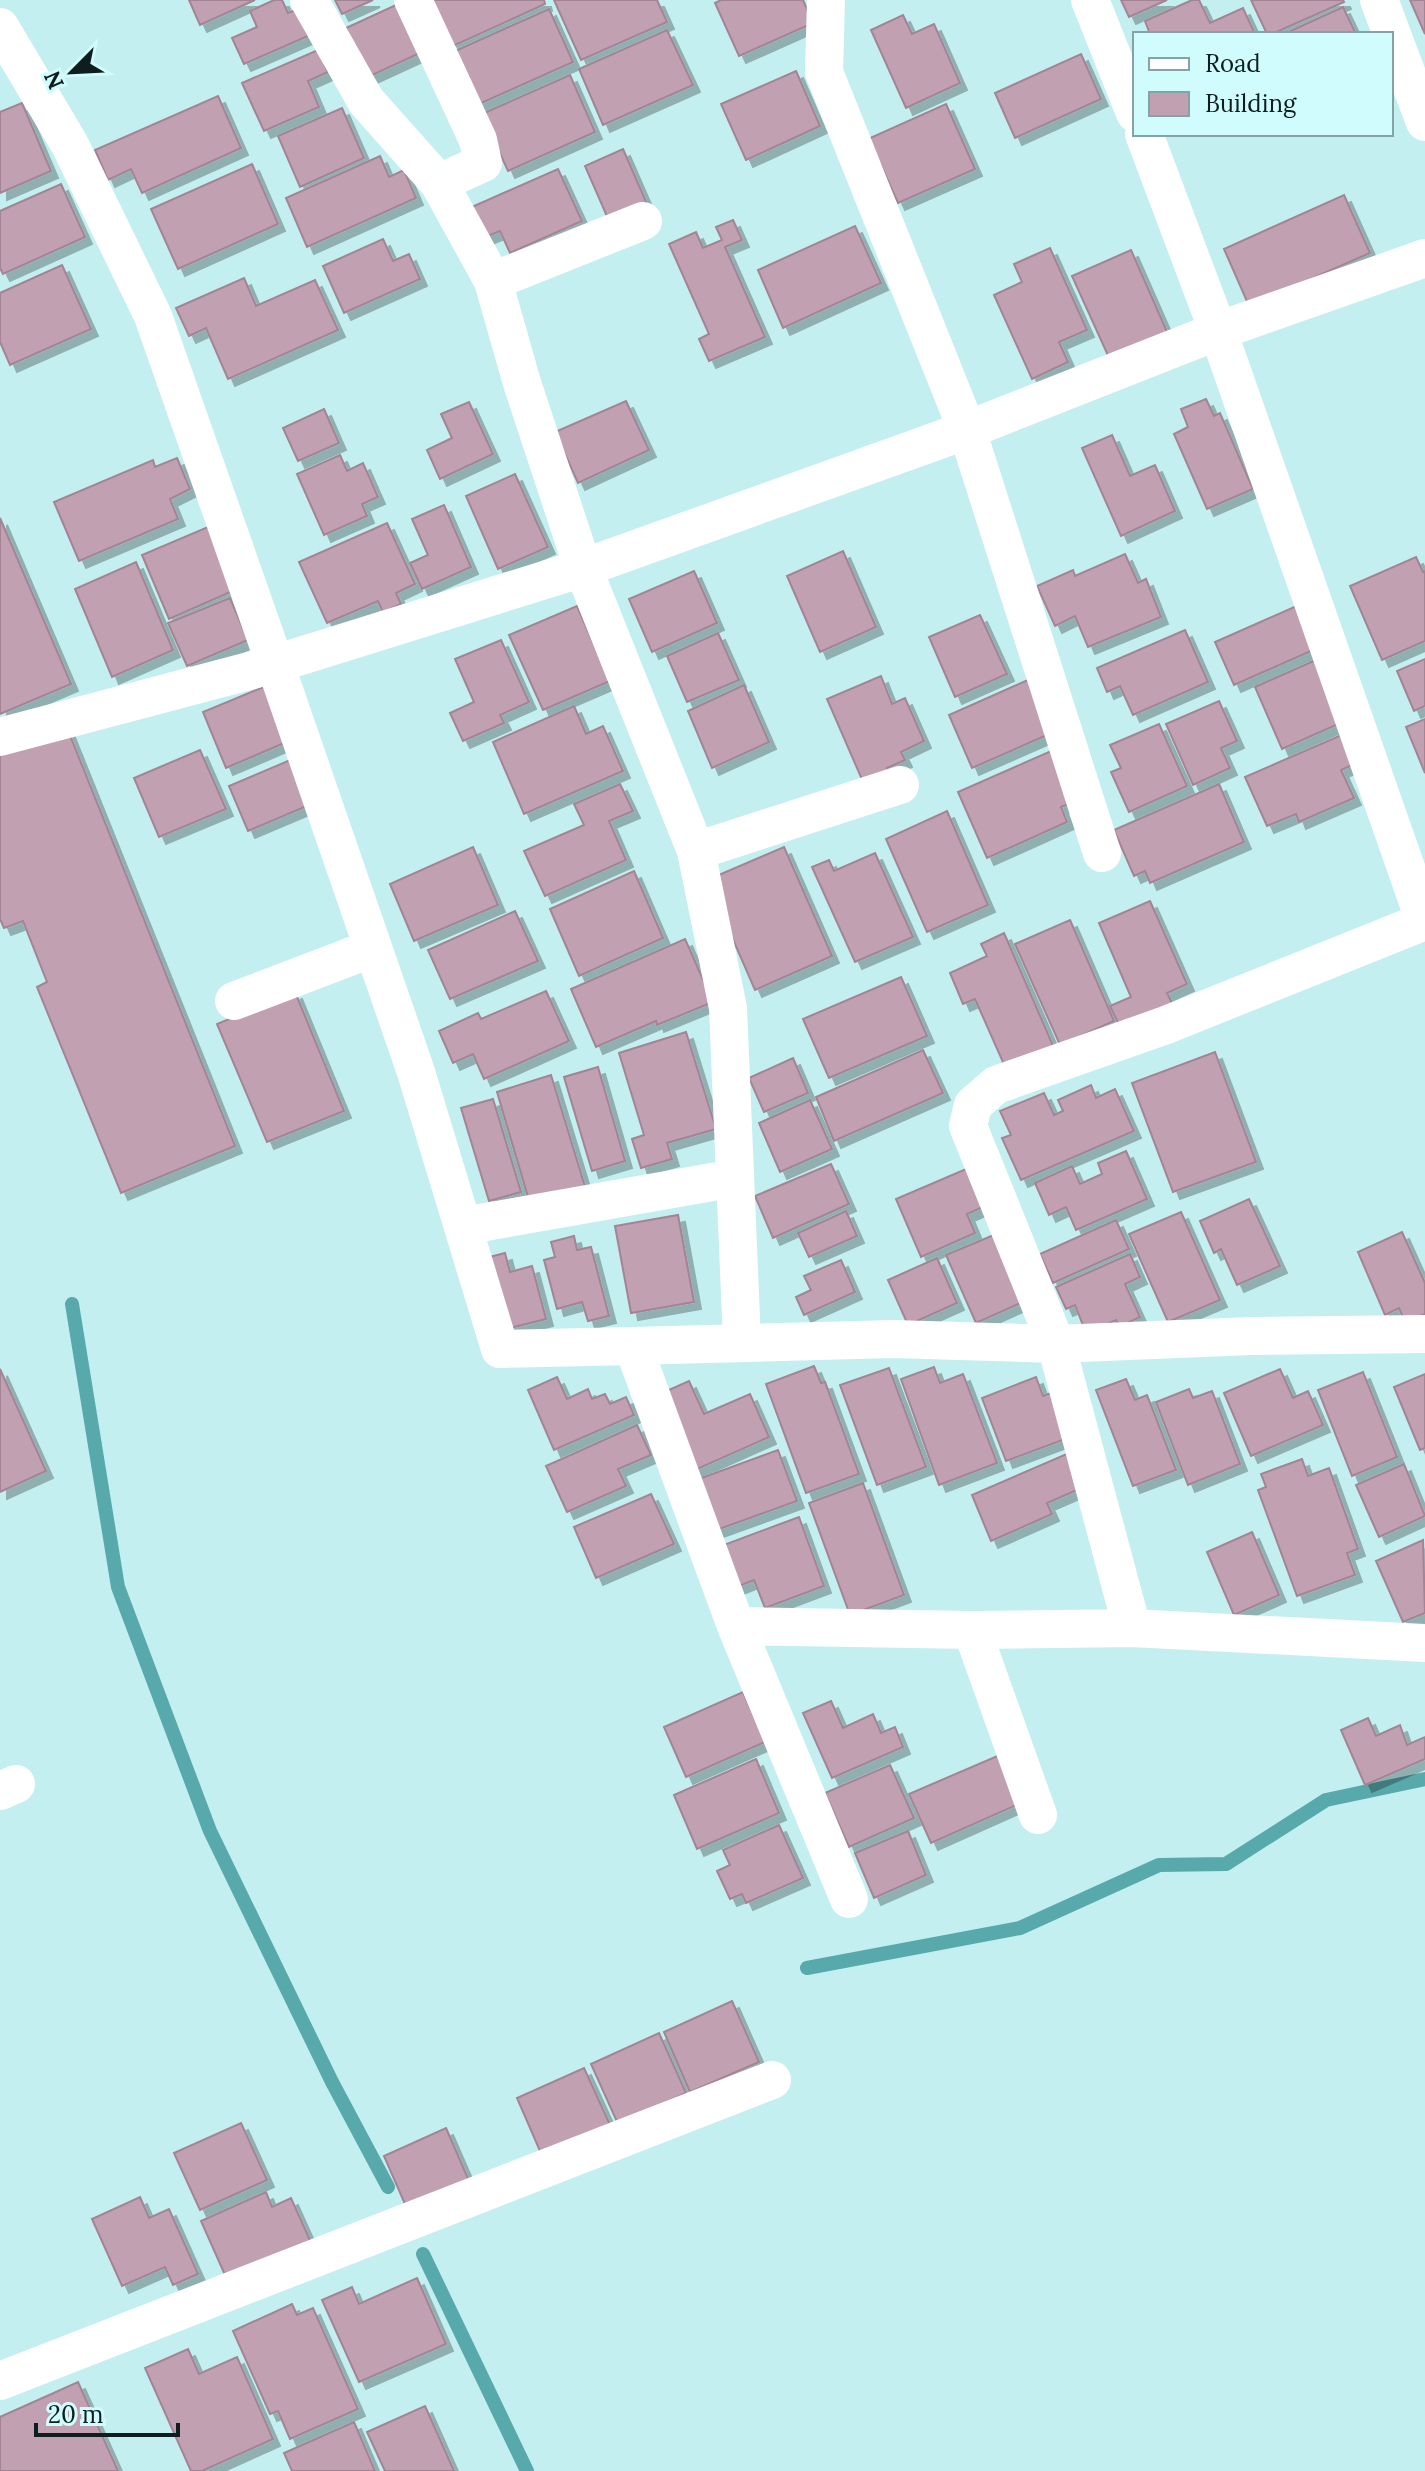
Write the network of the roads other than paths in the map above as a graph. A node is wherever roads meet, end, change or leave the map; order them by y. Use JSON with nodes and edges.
{"nodes":[{"id":1,"x":309,"y":0,"type":"edge"},
{"id":2,"x":413,"y":0,"type":"edge"},
{"id":3,"x":826,"y":0,"type":"edge"},
{"id":4,"x":1090,"y":0,"type":"edge"},
{"id":5,"x":1379,"y":0,"type":"edge"},
{"id":6,"x":0,"y":27,"type":"edge"},
{"id":7,"x":1391,"y":32,"type":"edge"},
{"id":8,"x":1393,"y":37,"type":"edge"},
{"id":9,"x":1133,"y":108,"type":"edge"},
{"id":10,"x":1425,"y":122,"type":"edge"},
{"id":11,"x":1145,"y":136,"type":"edge"},
{"id":12,"x":439,"y":183,"type":"junction"},
{"id":13,"x":643,"y":221,"type":"dead end"},
{"id":14,"x":1425,"y":258,"type":"edge"},
{"id":15,"x":493,"y":281,"type":"junction"},
{"id":16,"x":1218,"y":331,"type":"junction"},
{"id":17,"x":967,"y":430,"type":"junction"},
{"id":18,"x":583,"y":568,"type":"junction"},
{"id":19,"x":275,"y":664,"type":"junction"},
{"id":20,"x":0,"y":737,"type":"edge"},
{"id":21,"x":900,"y":785,"type":"dead end"},
{"id":22,"x":696,"y":851,"type":"junction"},
{"id":23,"x":1102,"y":853,"type":"dead end"},
{"id":24,"x":1425,"y":922,"type":"edge"},
{"id":25,"x":373,"y":948,"type":"junction"},
{"id":26,"x":234,"y":1001,"type":"dead end"},
{"id":27,"x":735,"y":1178,"type":"junction"},
{"id":28,"x":463,"y":1226,"type":"junction"},
{"id":29,"x":1425,"y":1334,"type":"edge"},
{"id":30,"x":742,"y":1342,"type":"junction"},
{"id":31,"x":1056,"y":1344,"type":"junction"},
{"id":32,"x":633,"y":1346,"type":"junction"},
{"id":33,"x":736,"y":1626,"type":"junction"},
{"id":34,"x":1132,"y":1628,"type":"junction"},
{"id":35,"x":972,"y":1630,"type":"junction"},
{"id":36,"x":1425,"y":1643,"type":"edge"},
{"id":37,"x":1038,"y":1815,"type":"dead end"},
{"id":38,"x":849,"y":1899,"type":"dead end"},
{"id":39,"x":772,"y":2080,"type":"dead end"},
{"id":40,"x":0,"y":2381,"type":"edge"}],
"edges":[{"from":1,"to":12,"type":"street"},
{"from":2,"to":12,"type":"street"},
{"from":3,"to":17,"type":"street"},
{"from":4,"to":9,"type":"street"},
{"from":5,"to":7,"type":"street"},
{"from":6,"to":19,"type":"street"},
{"from":8,"to":10,"type":"street"},
{"from":11,"to":16,"type":"street"},
{"from":12,"to":15,"type":"street"},
{"from":13,"to":15,"type":"street"},
{"from":14,"to":16,"type":"street"},
{"from":15,"to":18,"type":"street"},
{"from":16,"to":17,"type":"street"},
{"from":16,"to":24,"type":"street"},
{"from":17,"to":18,"type":"street"},
{"from":17,"to":23,"type":"street"},
{"from":18,"to":19,"type":"street"},
{"from":18,"to":22,"type":"street"},
{"from":19,"to":20,"type":"street"},
{"from":19,"to":25,"type":"street"},
{"from":21,"to":22,"type":"street"},
{"from":22,"to":27,"type":"street"},
{"from":24,"to":31,"type":"street"},
{"from":25,"to":26,"type":"street"},
{"from":25,"to":28,"type":"street"},
{"from":27,"to":28,"type":"street"},
{"from":27,"to":30,"type":"street"},
{"from":28,"to":32,"type":"street"},
{"from":29,"to":31,"type":"street"},
{"from":30,"to":31,"type":"street"},
{"from":30,"to":32,"type":"street"},
{"from":31,"to":34,"type":"street"},
{"from":32,"to":33,"type":"street"},
{"from":33,"to":35,"type":"street"},
{"from":33,"to":38,"type":"street"},
{"from":34,"to":35,"type":"street"},
{"from":34,"to":36,"type":"street"},
{"from":35,"to":37,"type":"street"},
{"from":39,"to":40,"type":"street"}]}
